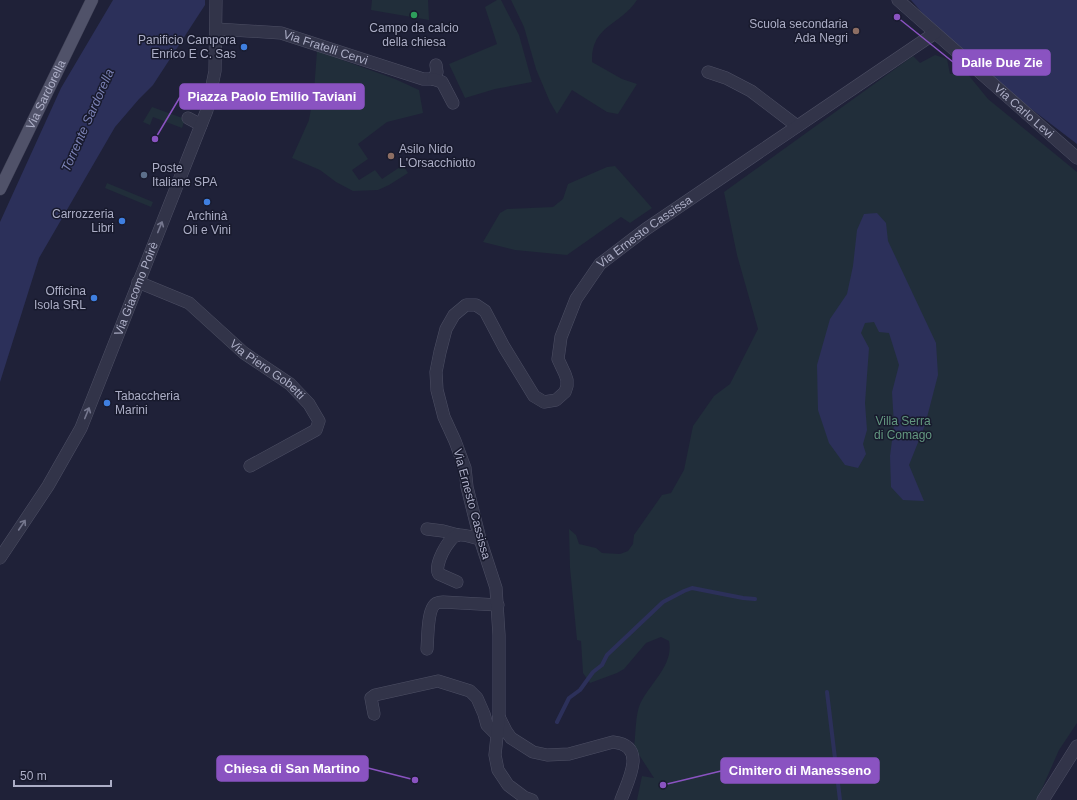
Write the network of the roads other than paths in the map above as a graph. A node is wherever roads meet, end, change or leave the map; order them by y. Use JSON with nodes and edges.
{"nodes":[{"id":1,"x":92,"y":0,"type":"edge"},
{"id":2,"x":216,"y":0,"type":"edge"},
{"id":3,"x":898,"y":0,"type":"edge"},
{"id":4,"x":216,"y":29,"type":"junction"},
{"id":5,"x":935,"y":33,"type":"junction"},
{"id":6,"x":436,"y":65,"type":"dead end"},
{"id":7,"x":708,"y":72,"type":"dead end"},
{"id":8,"x":433,"y":79,"type":"junction"},
{"id":9,"x":453,"y":104,"type":"dead end"},
{"id":10,"x":188,"y":118,"type":"dead end"},
{"id":11,"x":202,"y":124,"type":"junction"},
{"id":12,"x":797,"y":126,"type":"junction"},
{"id":13,"x":1077,"y":158,"type":"edge"},
{"id":14,"x":0,"y":189,"type":"edge"},
{"id":15,"x":138,"y":282,"type":"junction"},
{"id":16,"x":250,"y":466,"type":"dead end"},
{"id":17,"x":427,"y":529,"type":"dead end"},
{"id":18,"x":458,"y":535,"type":"junction"},
{"id":19,"x":480,"y":539,"type":"junction"},
{"id":20,"x":0,"y":558,"type":"edge"},
{"id":21,"x":457,"y":582,"type":"dead end"},
{"id":22,"x":498,"y":605,"type":"junction"},
{"id":23,"x":427,"y":649,"type":"dead end"},
{"id":24,"x":374,"y":714,"type":"dead end"},
{"id":25,"x":499,"y":717,"type":"junction"},
{"id":26,"x":497,"y":734,"type":"junction"},
{"id":27,"x":1077,"y":746,"type":"edge"},
{"id":28,"x":532,"y":800,"type":"edge"},
{"id":29,"x":620,"y":800,"type":"edge"},
{"id":30,"x":1043,"y":800,"type":"edge"}],
"edges":[{"from":1,"to":14,"type":"main road","name":"Via Sardorella"},
{"from":2,"to":4,"type":"street","name":"Via Giacomo Poirè"},
{"from":3,"to":5,"type":"street","name":"Via Carlo Levi"},
{"from":4,"to":8,"type":"street","name":"Via Fratelli Cervi"},
{"from":4,"to":11,"type":"street","name":"Via Giacomo Poirè"},
{"from":5,"to":12,"type":"street","name":"Via Ernesto Cassissa"},
{"from":5,"to":13,"type":"street","name":"Via Carlo Levi"},
{"from":6,"to":8,"type":"street"},
{"from":7,"to":12,"type":"street"},
{"from":8,"to":9,"type":"street"},
{"from":10,"to":11,"type":"street"},
{"from":15,"to":11,"type":"street","name":"Via Giacomo Poirè","one_way":true},
{"from":12,"to":19,"type":"street","name":"Via Ernesto Cassissa"},
{"from":15,"to":16,"type":"street","name":"Via Piero Gobetti"},
{"from":20,"to":15,"type":"street","name":"Via Giacomo Poirè","one_way":true},
{"from":17,"to":18,"type":"street"},
{"from":18,"to":19,"type":"street"},
{"from":18,"to":21,"type":"street"},
{"from":19,"to":22,"type":"street","name":"Via Ernesto Cassissa"},
{"from":22,"to":23,"type":"street"},
{"from":22,"to":25,"type":"street","name":"Via Ernesto Cassissa"},
{"from":24,"to":26,"type":"street"},
{"from":25,"to":26,"type":"street","name":"Via Ernesto Cassissa"},
{"from":25,"to":29,"type":"street"},
{"from":26,"to":28,"type":"street","name":"Via Ernesto Cassissa"},
{"from":27,"to":30,"type":"street"}]}
